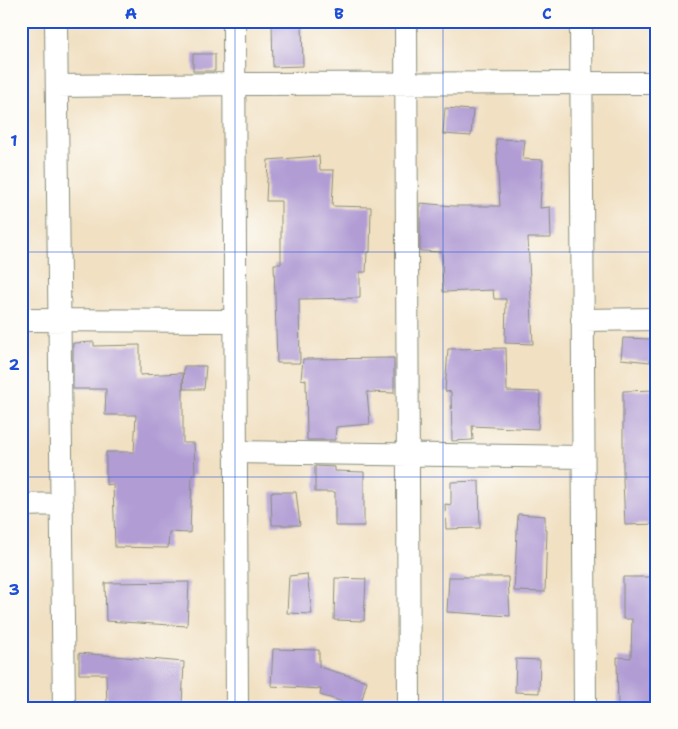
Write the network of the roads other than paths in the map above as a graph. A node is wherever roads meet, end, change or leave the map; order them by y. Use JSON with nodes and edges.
{"nodes":[{"id":1,"x":56,"y":21,"type":"edge"},
{"id":2,"x":234,"y":21,"type":"edge"},
{"id":3,"x":406,"y":21,"type":"edge"},
{"id":4,"x":580,"y":21,"type":"edge"},
{"id":5,"x":581,"y":82,"type":"junction"},
{"id":6,"x":407,"y":83,"type":"junction"},
{"id":7,"x":657,"y":83,"type":"edge"},
{"id":8,"x":234,"y":84,"type":"junction"},
{"id":9,"x":56,"y":86,"type":"junction"},
{"id":10,"x":657,"y":319,"type":"edge"},
{"id":11,"x":21,"y":320,"type":"edge"},
{"id":12,"x":60,"y":320,"type":"junction"},
{"id":13,"x":582,"y":320,"type":"junction"},
{"id":14,"x":235,"y":321,"type":"junction"},
{"id":15,"x":235,"y":452,"type":"junction"},
{"id":16,"x":408,"y":454,"type":"junction"},
{"id":17,"x":583,"y":457,"type":"junction"},
{"id":18,"x":62,"y":504,"type":"junction"},
{"id":19,"x":21,"y":505,"type":"edge"},
{"id":20,"x":64,"y":708,"type":"edge"},
{"id":21,"x":237,"y":708,"type":"edge"},
{"id":22,"x":409,"y":708,"type":"edge"},
{"id":23,"x":585,"y":708,"type":"edge"}],
"edges":[{"from":1,"to":9,"type":"street"},
{"from":2,"to":8,"type":"street"},
{"from":3,"to":6,"type":"street"},
{"from":4,"to":5,"type":"street"},
{"from":5,"to":6,"type":"street"},
{"from":5,"to":7,"type":"street"},
{"from":5,"to":13,"type":"street"},
{"from":6,"to":8,"type":"street"},
{"from":6,"to":16,"type":"street"},
{"from":8,"to":9,"type":"street"},
{"from":8,"to":14,"type":"street"},
{"from":9,"to":12,"type":"street"},
{"from":10,"to":13,"type":"street"},
{"from":11,"to":12,"type":"street"},
{"from":12,"to":14,"type":"street"},
{"from":12,"to":18,"type":"street"},
{"from":13,"to":17,"type":"street"},
{"from":14,"to":15,"type":"street"},
{"from":15,"to":16,"type":"street"},
{"from":15,"to":21,"type":"street"},
{"from":16,"to":17,"type":"street"},
{"from":16,"to":22,"type":"street"},
{"from":17,"to":23,"type":"street"},
{"from":18,"to":19,"type":"street"},
{"from":18,"to":20,"type":"street"}]}
